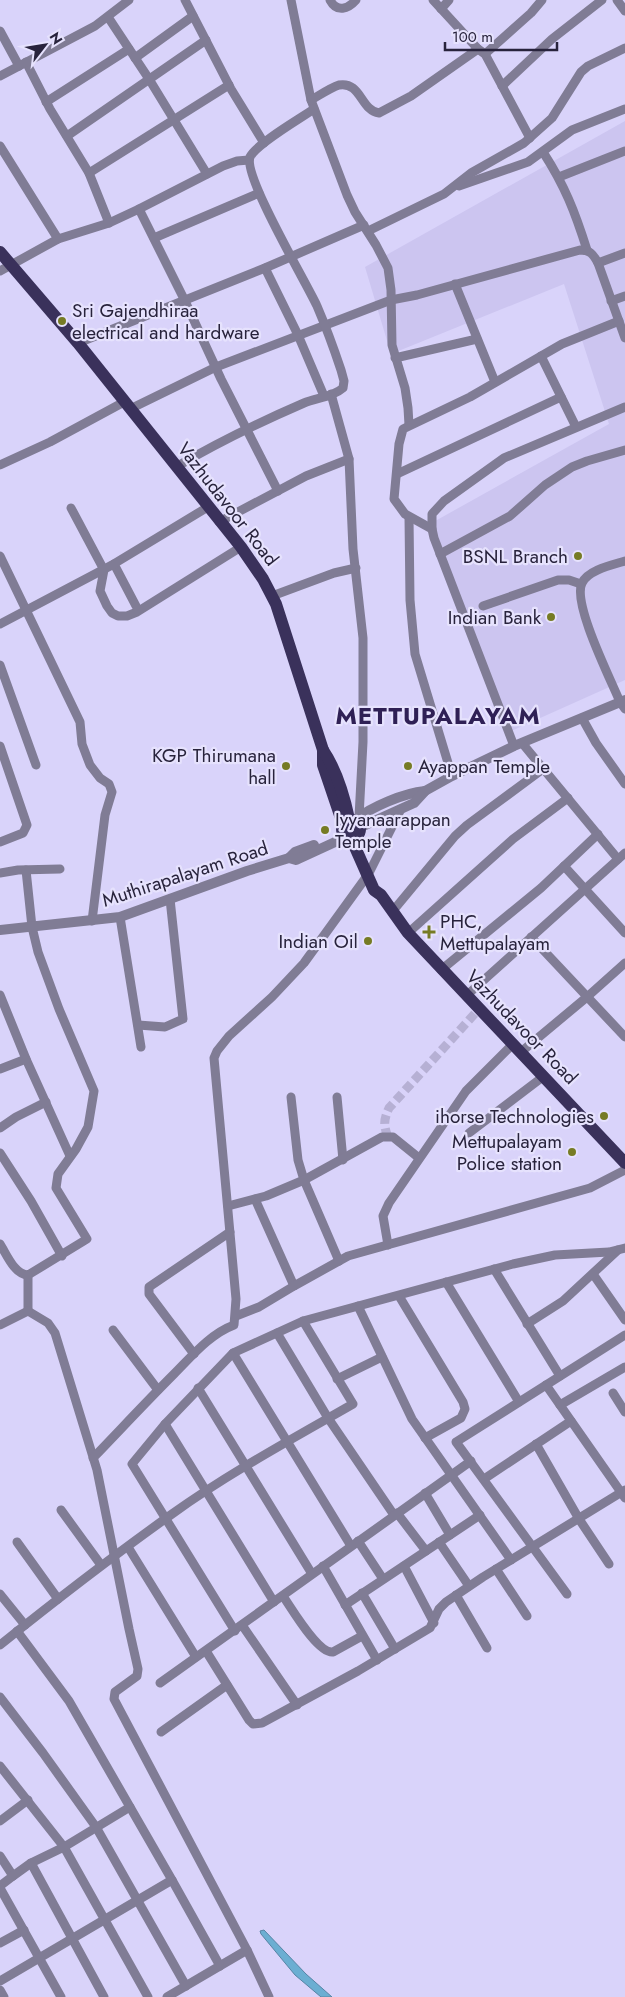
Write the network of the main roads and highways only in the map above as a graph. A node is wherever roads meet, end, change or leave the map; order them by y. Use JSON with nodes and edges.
{"nodes":[{"id":1,"x":0,"y":252,"type":"edge"},
{"id":2,"x":5,"y":268,"type":"edge"},
{"id":3,"x":624,"y":1161,"type":"edge"}],
"edges":[{"from":1,"to":2,"type":"main road","name":"Vazhudavoor Road"},
{"from":2,"to":3,"type":"main road","name":"Vazhudavoor Road"}]}
